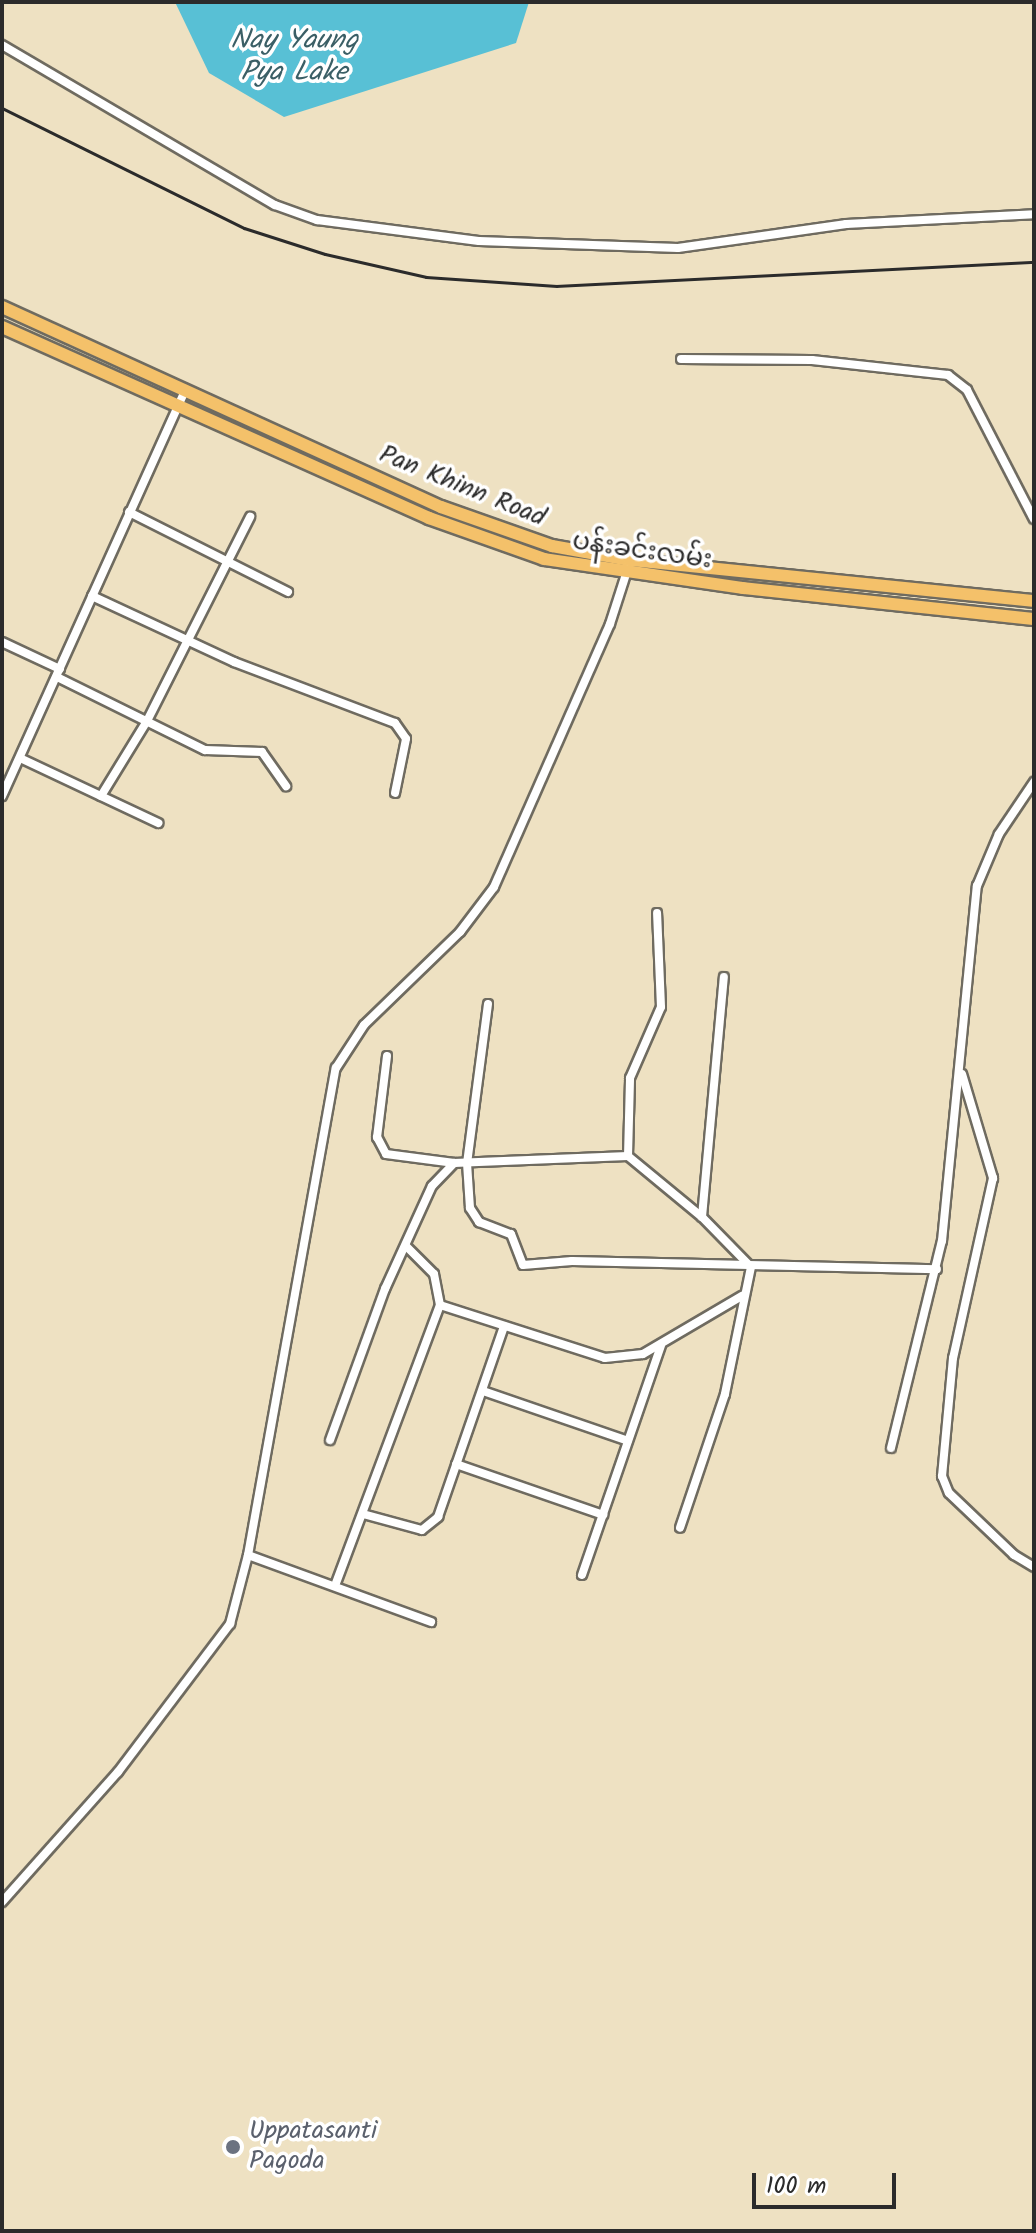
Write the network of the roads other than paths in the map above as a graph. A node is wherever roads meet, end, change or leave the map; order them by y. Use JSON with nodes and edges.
{"nodes":[{"id":1,"x":2,"y":45,"type":"edge"},
{"id":2,"x":1034,"y":214,"type":"edge"},
{"id":3,"x":2,"y":307,"type":"edge"},
{"id":4,"x":2,"y":327,"type":"edge"},
{"id":5,"x":681,"y":359,"type":"dead end"},
{"id":6,"x":185,"y":390,"type":"junction"},
{"id":7,"x":177,"y":408,"type":"junction"},
{"id":8,"x":129,"y":512,"type":"junction"},
{"id":9,"x":250,"y":517,"type":"dead end"},
{"id":10,"x":1034,"y":519,"type":"edge"},
{"id":11,"x":630,"y":560,"type":"junction"},
{"id":12,"x":227,"y":564,"type":"junction"},
{"id":13,"x":627,"y":574,"type":"junction"},
{"id":14,"x":288,"y":592,"type":"dead end"},
{"id":15,"x":92,"y":596,"type":"junction"},
{"id":16,"x":1034,"y":601,"type":"edge"},
{"id":17,"x":1034,"y":619,"type":"edge"},
{"id":18,"x":2,"y":642,"type":"edge"},
{"id":19,"x":188,"y":643,"type":"junction"},
{"id":20,"x":59,"y":673,"type":"junction"},
{"id":21,"x":147,"y":721,"type":"junction"},
{"id":22,"x":20,"y":758,"type":"junction"},
{"id":23,"x":1034,"y":782,"type":"edge"},
{"id":24,"x":286,"y":786,"type":"dead end"},
{"id":25,"x":395,"y":793,"type":"dead end"},
{"id":26,"x":2,"y":796,"type":"edge"},
{"id":27,"x":101,"y":796,"type":"junction"},
{"id":28,"x":158,"y":823,"type":"dead end"},
{"id":29,"x":657,"y":913,"type":"dead end"},
{"id":30,"x":724,"y":977,"type":"dead end"},
{"id":31,"x":488,"y":1004,"type":"dead end"},
{"id":32,"x":387,"y":1056,"type":"dead end"},
{"id":33,"x":961,"y":1071,"type":"junction"},
{"id":34,"x":628,"y":1156,"type":"junction"},
{"id":35,"x":454,"y":1163,"type":"junction"},
{"id":36,"x":467,"y":1163,"type":"junction"},
{"id":37,"x":702,"y":1217,"type":"junction"},
{"id":38,"x":407,"y":1247,"type":"junction"},
{"id":39,"x":751,"y":1267,"type":"junction"},
{"id":40,"x":937,"y":1269,"type":"junction"},
{"id":41,"x":742,"y":1296,"type":"junction"},
{"id":42,"x":440,"y":1305,"type":"junction"},
{"id":43,"x":504,"y":1326,"type":"junction"},
{"id":44,"x":661,"y":1345,"type":"junction"},
{"id":45,"x":483,"y":1391,"type":"junction"},
{"id":46,"x":330,"y":1440,"type":"dead end"},
{"id":47,"x":628,"y":1441,"type":"junction"},
{"id":48,"x":891,"y":1448,"type":"dead end"},
{"id":49,"x":456,"y":1464,"type":"junction"},
{"id":50,"x":363,"y":1514,"type":"junction"},
{"id":51,"x":603,"y":1515,"type":"junction"},
{"id":52,"x":680,"y":1528,"type":"dead end"},
{"id":53,"x":248,"y":1555,"type":"junction"},
{"id":54,"x":1034,"y":1567,"type":"edge"},
{"id":55,"x":582,"y":1575,"type":"dead end"},
{"id":56,"x":336,"y":1583,"type":"junction"},
{"id":57,"x":431,"y":1622,"type":"dead end"},
{"id":58,"x":2,"y":1902,"type":"edge"}],
"edges":[{"from":1,"to":2,"type":"street"},
{"from":3,"to":6,"type":"main road","name":"Pan Khinn Road"},
{"from":4,"to":7,"type":"main road","name":"ပန်းခင်းလမ်း"},
{"from":5,"to":10,"type":"street"},
{"from":6,"to":7,"type":"street"},
{"from":6,"to":11,"type":"main road","name":"Pan Khinn Road"},
{"from":7,"to":8,"type":"street"},
{"from":7,"to":13,"type":"main road","name":"ပန်းခင်းလမ်း"},
{"from":8,"to":12,"type":"street"},
{"from":8,"to":15,"type":"street"},
{"from":9,"to":12,"type":"street"},
{"from":11,"to":13,"type":"street"},
{"from":11,"to":16,"type":"main road","name":"Pan Khinn Road"},
{"from":12,"to":14,"type":"street"},
{"from":12,"to":19,"type":"street"},
{"from":13,"to":17,"type":"main road","name":"ပန်းခင်းလမ်း"},
{"from":13,"to":53,"type":"street"},
{"from":15,"to":19,"type":"street"},
{"from":15,"to":20,"type":"street"},
{"from":18,"to":20,"type":"street"},
{"from":19,"to":21,"type":"street"},
{"from":19,"to":25,"type":"street"},
{"from":20,"to":21,"type":"street"},
{"from":20,"to":22,"type":"street"},
{"from":21,"to":24,"type":"street"},
{"from":21,"to":27,"type":"street"},
{"from":22,"to":26,"type":"street"},
{"from":22,"to":27,"type":"street"},
{"from":23,"to":33,"type":"street"},
{"from":27,"to":28,"type":"street"},
{"from":29,"to":34,"type":"street"},
{"from":30,"to":37,"type":"street"},
{"from":31,"to":36,"type":"street"},
{"from":32,"to":35,"type":"street"},
{"from":33,"to":40,"type":"street"},
{"from":33,"to":54,"type":"street"},
{"from":34,"to":36,"type":"street"},
{"from":34,"to":37,"type":"street"},
{"from":35,"to":36,"type":"street"},
{"from":35,"to":38,"type":"street"},
{"from":36,"to":39,"type":"street"},
{"from":37,"to":39,"type":"street"},
{"from":38,"to":42,"type":"street"},
{"from":38,"to":46,"type":"street"},
{"from":39,"to":40,"type":"street"},
{"from":39,"to":41,"type":"street"},
{"from":40,"to":48,"type":"street"},
{"from":41,"to":44,"type":"street"},
{"from":41,"to":52,"type":"street"},
{"from":42,"to":43,"type":"street"},
{"from":42,"to":50,"type":"street"},
{"from":43,"to":44,"type":"street"},
{"from":43,"to":45,"type":"street"},
{"from":44,"to":47,"type":"street"},
{"from":45,"to":47,"type":"street"},
{"from":45,"to":49,"type":"street"},
{"from":47,"to":51,"type":"street"},
{"from":49,"to":50,"type":"street"},
{"from":49,"to":51,"type":"street"},
{"from":50,"to":56,"type":"street"},
{"from":51,"to":55,"type":"street"},
{"from":53,"to":56,"type":"street"},
{"from":53,"to":58,"type":"street"},
{"from":56,"to":57,"type":"street"}]}
